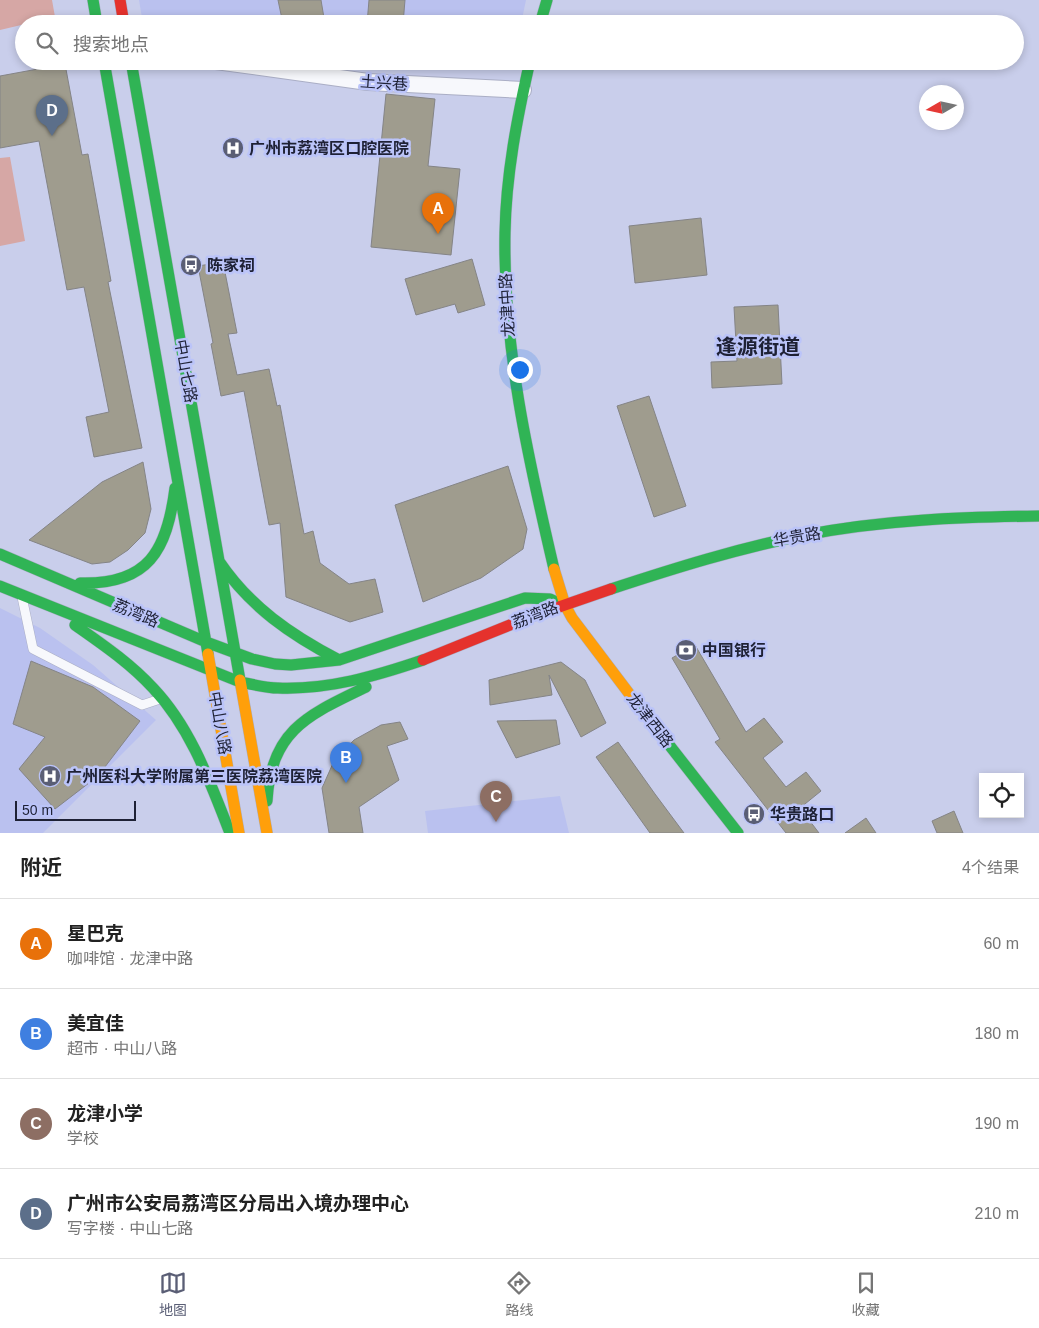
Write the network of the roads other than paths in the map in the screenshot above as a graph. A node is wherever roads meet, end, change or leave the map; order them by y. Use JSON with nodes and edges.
{"nodes":[{"id":1,"x":93,"y":0,"type":"edge"},
{"id":2,"x":120,"y":0,"type":"edge"},
{"id":3,"x":547,"y":0,"type":"edge"},
{"id":4,"x":96,"y":15,"type":"edge"},
{"id":5,"x":122,"y":15,"type":"edge"},
{"id":6,"x":543,"y":15,"type":"edge"},
{"id":7,"x":106,"y":70,"type":"edge"},
{"id":8,"x":133,"y":70,"type":"edge"},
{"id":9,"x":281,"y":70,"type":"edge"},
{"id":10,"x":528,"y":70,"type":"edge"},
{"id":11,"x":523,"y":90,"type":"junction"},
{"id":12,"x":176,"y":466,"type":"junction"},
{"id":13,"x":1039,"y":516,"type":"edge"},
{"id":14,"x":0,"y":554,"type":"edge"},
{"id":15,"x":217,"y":556,"type":"junction"},
{"id":16,"x":63,"y":581,"type":"junction"},
{"id":17,"x":0,"y":586,"type":"edge"},
{"id":18,"x":22,"y":595,"type":"junction"},
{"id":19,"x":565,"y":606,"type":"junction"},
{"id":20,"x":206,"y":642,"type":"junction"},
{"id":21,"x":234,"y":651,"type":"junction"},
{"id":22,"x":339,"y":660,"type":"junction"},
{"id":23,"x":415,"y":662,"type":"junction"},
{"id":24,"x":211,"y":671,"type":"junction"},
{"id":25,"x":240,"y":682,"type":"junction"},
{"id":26,"x":163,"y":698,"type":"junction"},
{"id":27,"x":230,"y":833,"type":"edge"},
{"id":28,"x":239,"y":833,"type":"edge"},
{"id":29,"x":268,"y":833,"type":"edge"},
{"id":30,"x":738,"y":833,"type":"edge"}],
"edges":[{"from":1,"to":4,"type":"main road"},
{"from":2,"to":5,"type":"main road"},
{"from":3,"to":6,"type":"main road"},
{"from":7,"to":12,"type":"main road","name":"中山七路"},
{"from":8,"to":15,"type":"main road","name":"中山七路"},
{"from":9,"to":11,"type":"street","name":"土兴巷"},
{"from":10,"to":11,"type":"main road","name":"龙津中路"},
{"from":11,"to":19,"type":"main road","name":"龙津中路"},
{"from":12,"to":16,"type":"main road"},
{"from":12,"to":20,"type":"main road","name":"中山七路"},
{"from":13,"to":19,"type":"main road","name":"华贵路"},
{"from":14,"to":16,"type":"main road","name":"荔湾路"},
{"from":15,"to":21,"type":"main road","name":"中山七路"},
{"from":15,"to":22,"type":"main road"},
{"from":16,"to":20,"type":"main road","name":"荔湾路"},
{"from":17,"to":18,"type":"main road","name":"荔湾路"},
{"from":18,"to":24,"type":"main road","name":"荔湾路"},
{"from":18,"to":26,"type":"main road"},
{"from":18,"to":26,"type":"lane"},
{"from":19,"to":22,"type":"main road","name":"荔湾路"},
{"from":19,"to":23,"type":"main road","name":"荔湾路"},
{"from":19,"to":30,"type":"main road","name":"龙津西路"},
{"from":20,"to":21,"type":"main road","name":"荔湾路"},
{"from":20,"to":24,"type":"main road","name":"中山八路"},
{"from":21,"to":22,"type":"main road","name":"荔湾路"},
{"from":21,"to":25,"type":"main road","name":"中山七路"},
{"from":23,"to":25,"type":"main road","name":"荔湾路"},
{"from":23,"to":29,"type":"main road"},
{"from":24,"to":25,"type":"main road","name":"荔湾路"},
{"from":24,"to":28,"type":"main road","name":"中山八路"},
{"from":25,"to":29,"type":"main road","name":"中山八路"},
{"from":26,"to":27,"type":"main road"}]}
